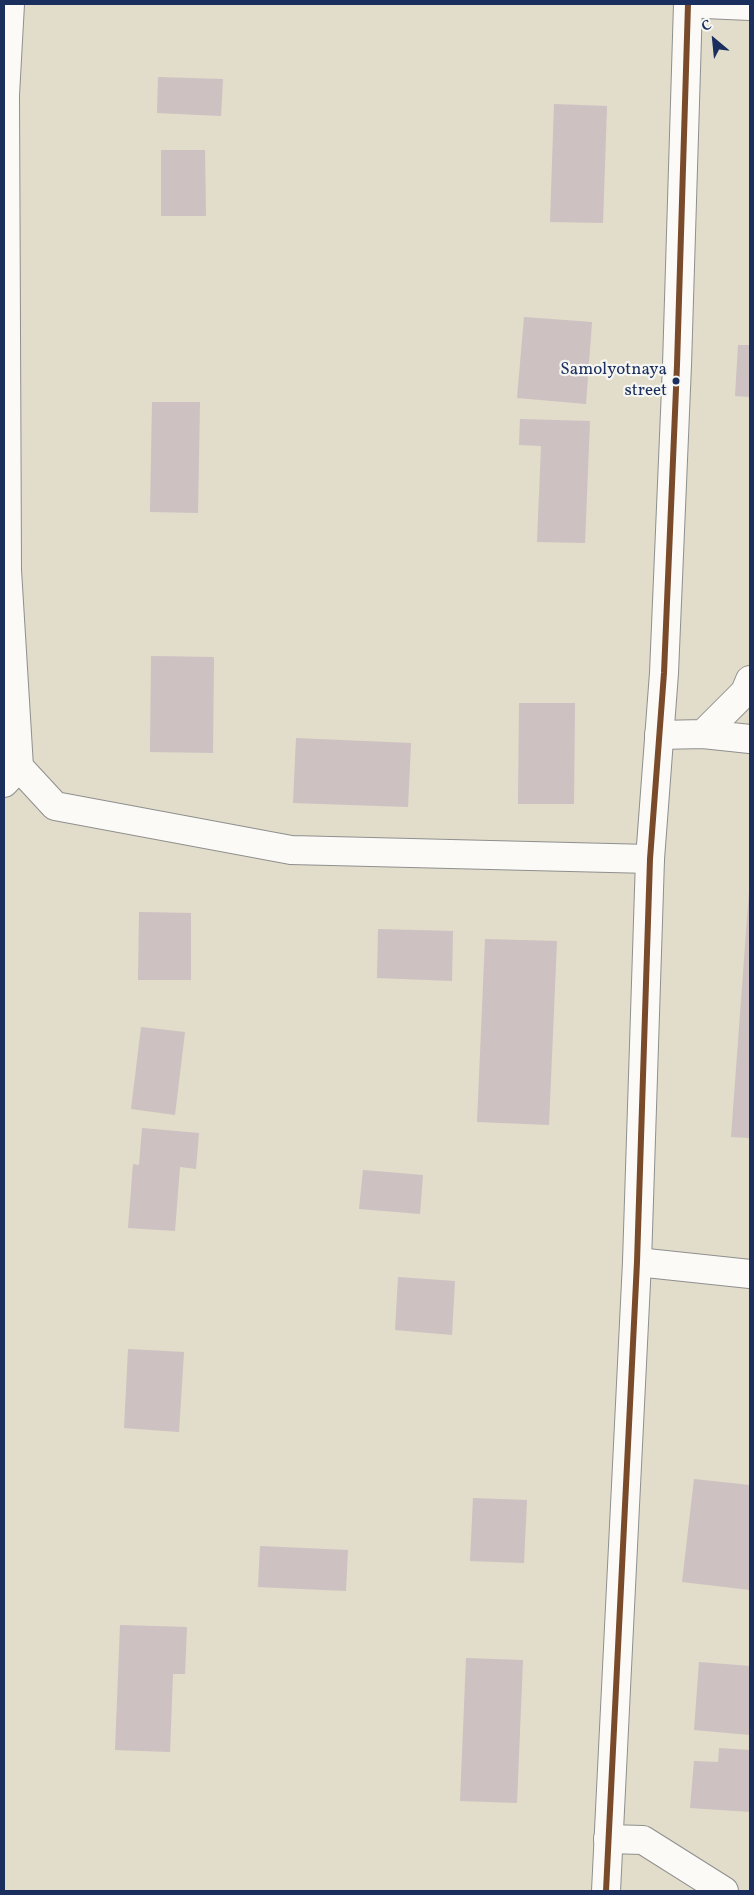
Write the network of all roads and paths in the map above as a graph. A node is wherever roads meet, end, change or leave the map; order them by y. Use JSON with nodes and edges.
{"nodes":[{"id":1,"x":10,"y":4,"type":"edge"},
{"id":2,"x":688,"y":4,"type":"edge"},
{"id":3,"x":704,"y":4,"type":"edge"},
{"id":4,"x":750,"y":6,"type":"edge"},
{"id":5,"x":750,"y":680,"type":"edge"},
{"id":6,"x":703,"y":734,"type":"junction"},
{"id":7,"x":659,"y":735,"type":"junction"},
{"id":8,"x":750,"y":739,"type":"edge"},
{"id":9,"x":12,"y":775,"type":"edge"},
{"id":10,"x":650,"y":859,"type":"junction"},
{"id":11,"x":637,"y":1262,"type":"junction"},
{"id":12,"x":750,"y":1274,"type":"edge"},
{"id":13,"x":608,"y":1839,"type":"junction"},
{"id":14,"x":606,"y":1891,"type":"edge"},
{"id":15,"x":724,"y":1891,"type":"edge"}],
"edges":[{"from":1,"to":9,"type":"main road"},
{"from":2,"to":7,"type":"main road"},
{"from":3,"to":4,"type":"main road"},
{"from":5,"to":6,"type":"main road"},
{"from":6,"to":7,"type":"main road"},
{"from":6,"to":8,"type":"main road"},
{"from":7,"to":10,"type":"main road"},
{"from":9,"to":10,"type":"main road"},
{"from":10,"to":11,"type":"main road"},
{"from":11,"to":12,"type":"main road"},
{"from":11,"to":13,"type":"main road"},
{"from":13,"to":14,"type":"main road"},
{"from":13,"to":15,"type":"main road"}]}
